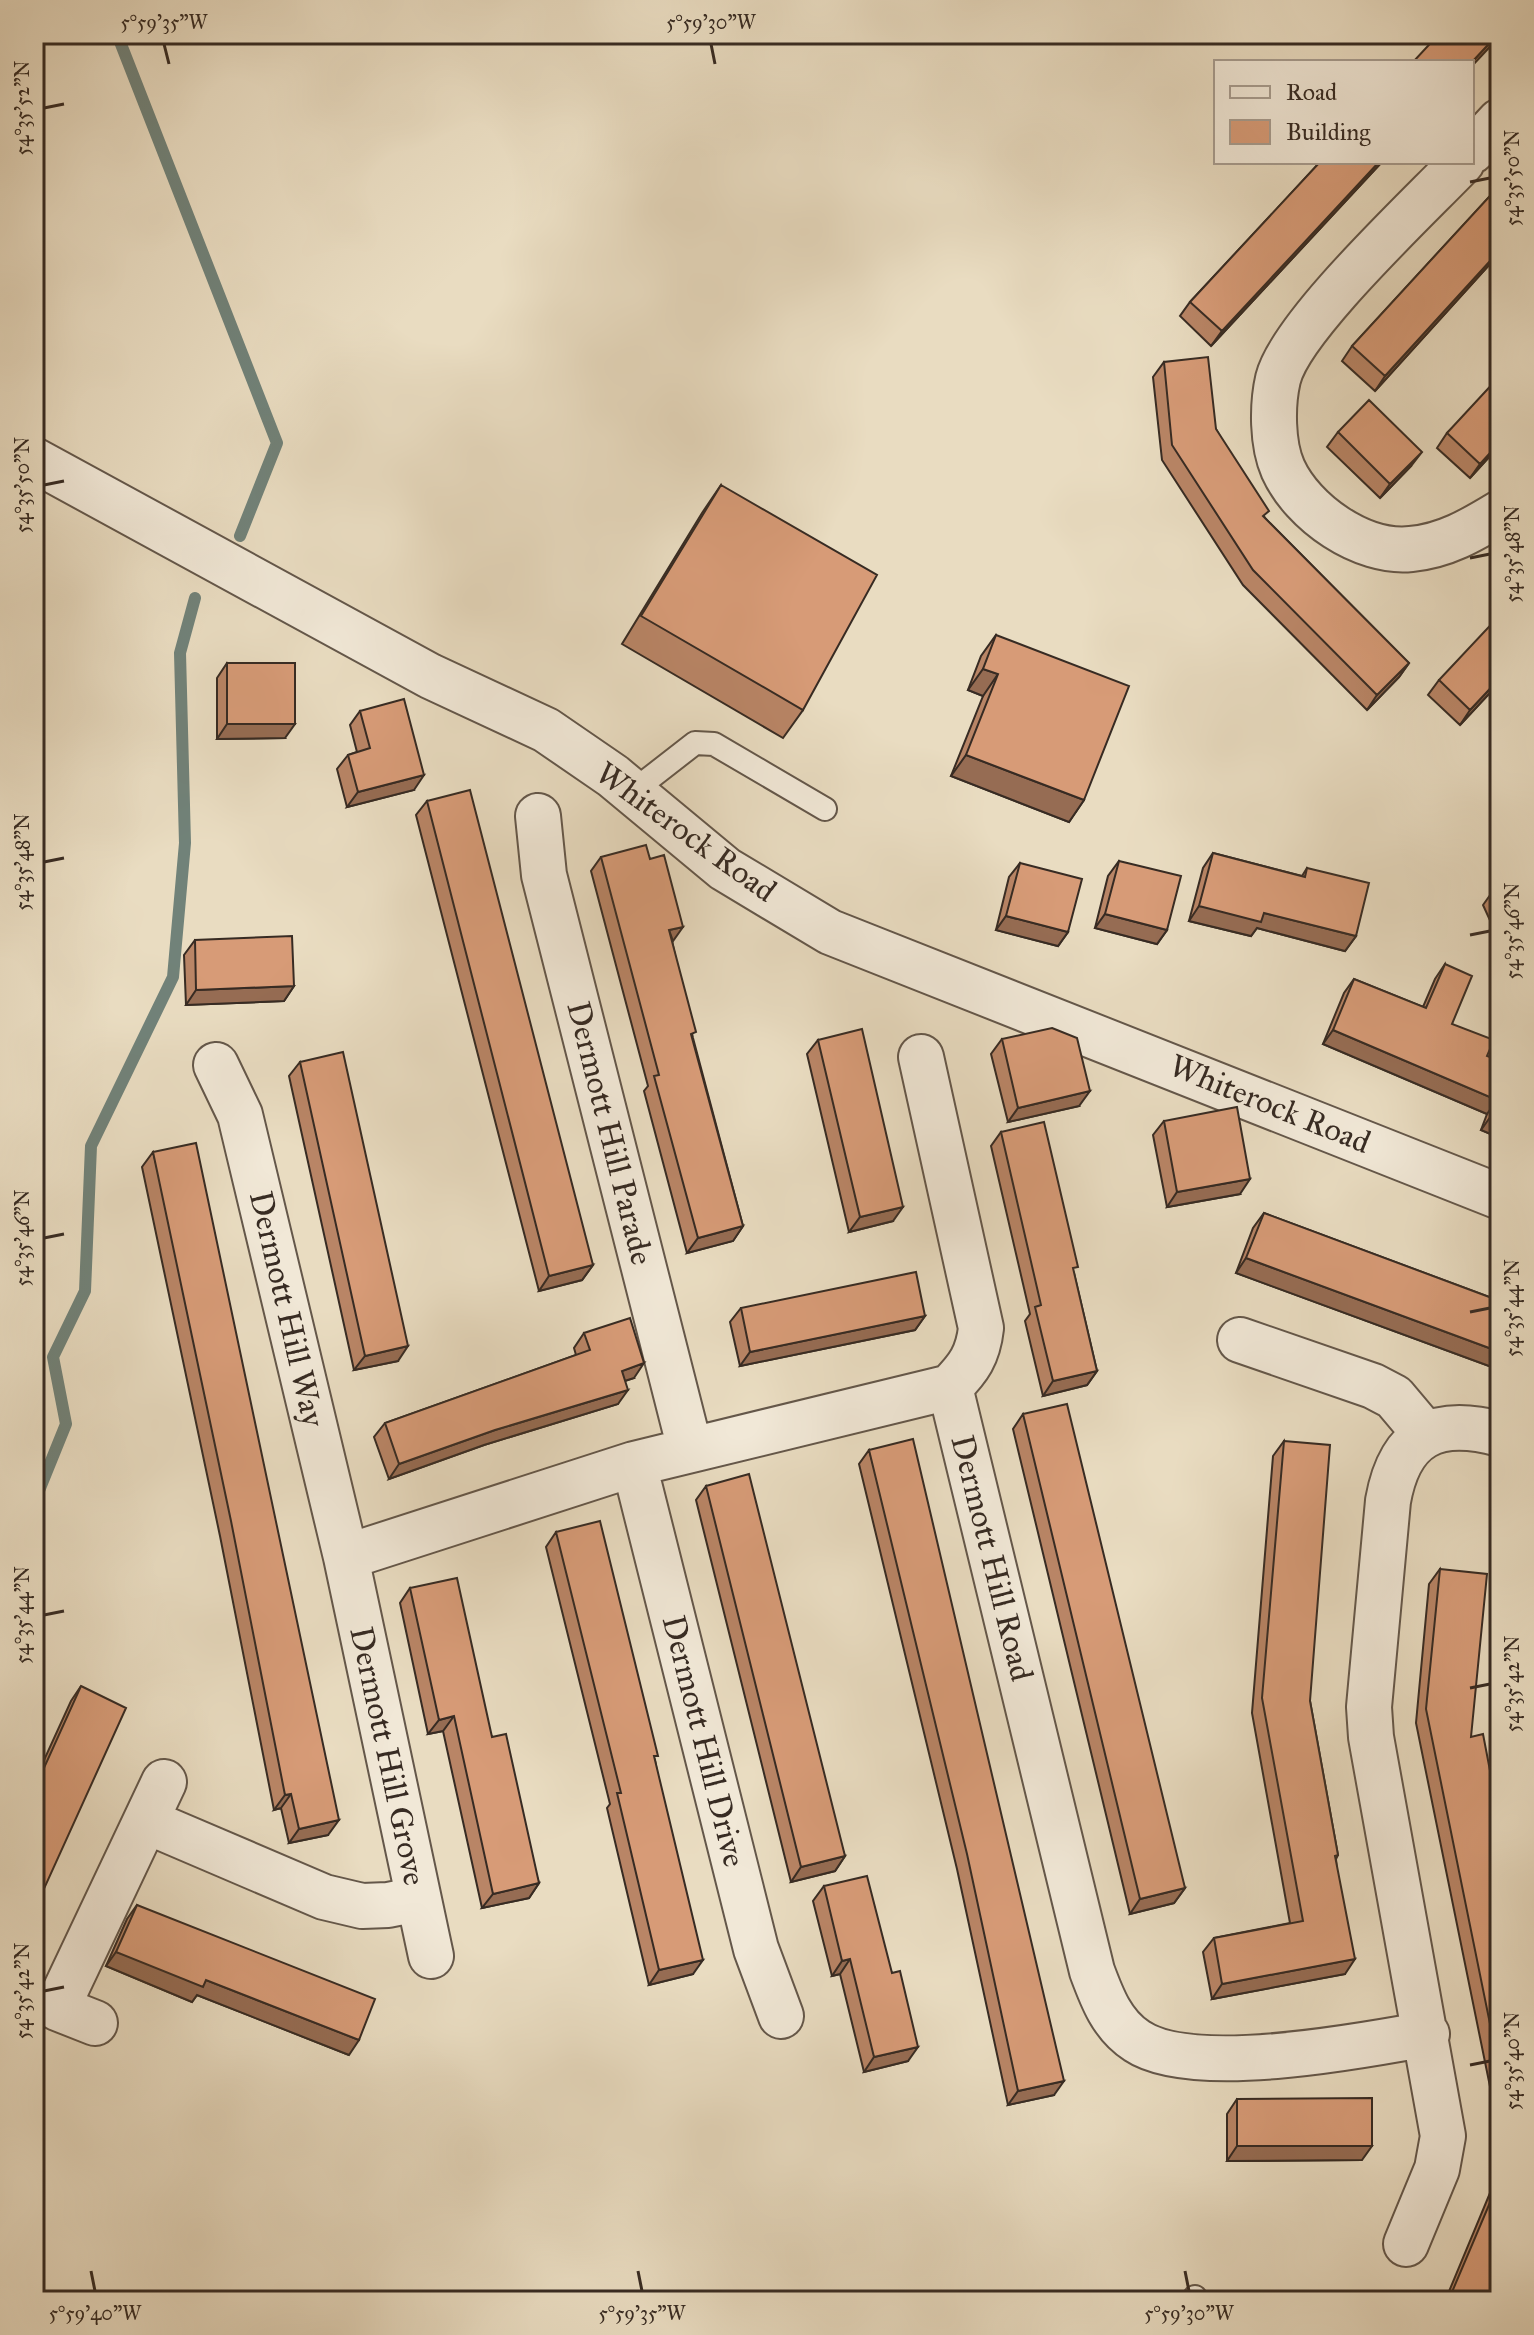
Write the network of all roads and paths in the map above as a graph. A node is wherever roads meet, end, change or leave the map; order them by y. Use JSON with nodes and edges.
{"nodes":[{"id":1,"x":1500,"y":121,"type":"edge"},
{"id":2,"x":1474,"y":149,"type":"edge"},
{"id":3,"x":1460,"y":164,"type":"edge"},
{"id":4,"x":34,"y":460,"type":"edge"},
{"id":5,"x":1500,"y":513,"type":"edge"},
{"id":6,"x":632,"y":792,"type":"junction"},
{"id":7,"x":825,"y":809,"type":"dead end"},
{"id":8,"x":538,"y":816,"type":"dead end"},
{"id":9,"x":921,"y":1057,"type":"dead end"},
{"id":10,"x":216,"y":1065,"type":"dead end"},
{"id":11,"x":1500,"y":1197,"type":"edge"},
{"id":12,"x":1240,"y":1340,"type":"dead end"},
{"id":13,"x":950,"y":1387,"type":"junction"},
{"id":14,"x":1500,"y":1434,"type":"edge"},
{"id":15,"x":1426,"y":1435,"type":"junction"},
{"id":16,"x":690,"y":1449,"type":"junction"},
{"id":17,"x":634,"y":1464,"type":"junction"},
{"id":18,"x":346,"y":1557,"type":"junction"},
{"id":19,"x":164,"y":1782,"type":"dead end"},
{"id":20,"x":146,"y":1821,"type":"junction"},
{"id":21,"x":418,"y":1899,"type":"junction"},
{"id":22,"x":431,"y":1956,"type":"dead end"},
{"id":23,"x":781,"y":2016,"type":"dead end"},
{"id":24,"x":95,"y":2023,"type":"dead end"},
{"id":25,"x":1427,"y":2034,"type":"junction"},
{"id":26,"x":1406,"y":2244,"type":"dead end"}],
"edges":[{"from":1,"to":2,"type":"street"},
{"from":3,"to":5,"type":"street"},
{"from":4,"to":6,"type":"street","name":"Whiterock Road"},
{"from":6,"to":7,"type":"lane"},
{"from":6,"to":11,"type":"street","name":"Whiterock Road"},
{"from":8,"to":16,"type":"street","name":"Dermott Hill Parade"},
{"from":9,"to":13,"type":"street"},
{"from":10,"to":18,"type":"street","name":"Dermott Hill Way"},
{"from":12,"to":15,"type":"street"},
{"from":13,"to":16,"type":"street"},
{"from":13,"to":25,"type":"street","name":"Dermott Hill Road"},
{"from":14,"to":15,"type":"street"},
{"from":15,"to":25,"type":"street"},
{"from":16,"to":17,"type":"street"},
{"from":17,"to":18,"type":"street"},
{"from":17,"to":23,"type":"street","name":"Dermott Hill Drive"},
{"from":18,"to":21,"type":"street","name":"Dermott Hill Grove"},
{"from":19,"to":20,"type":"street"},
{"from":20,"to":21,"type":"street"},
{"from":20,"to":24,"type":"street"},
{"from":21,"to":22,"type":"street","name":"Dermott Hill Grove"},
{"from":25,"to":26,"type":"street"}]}
